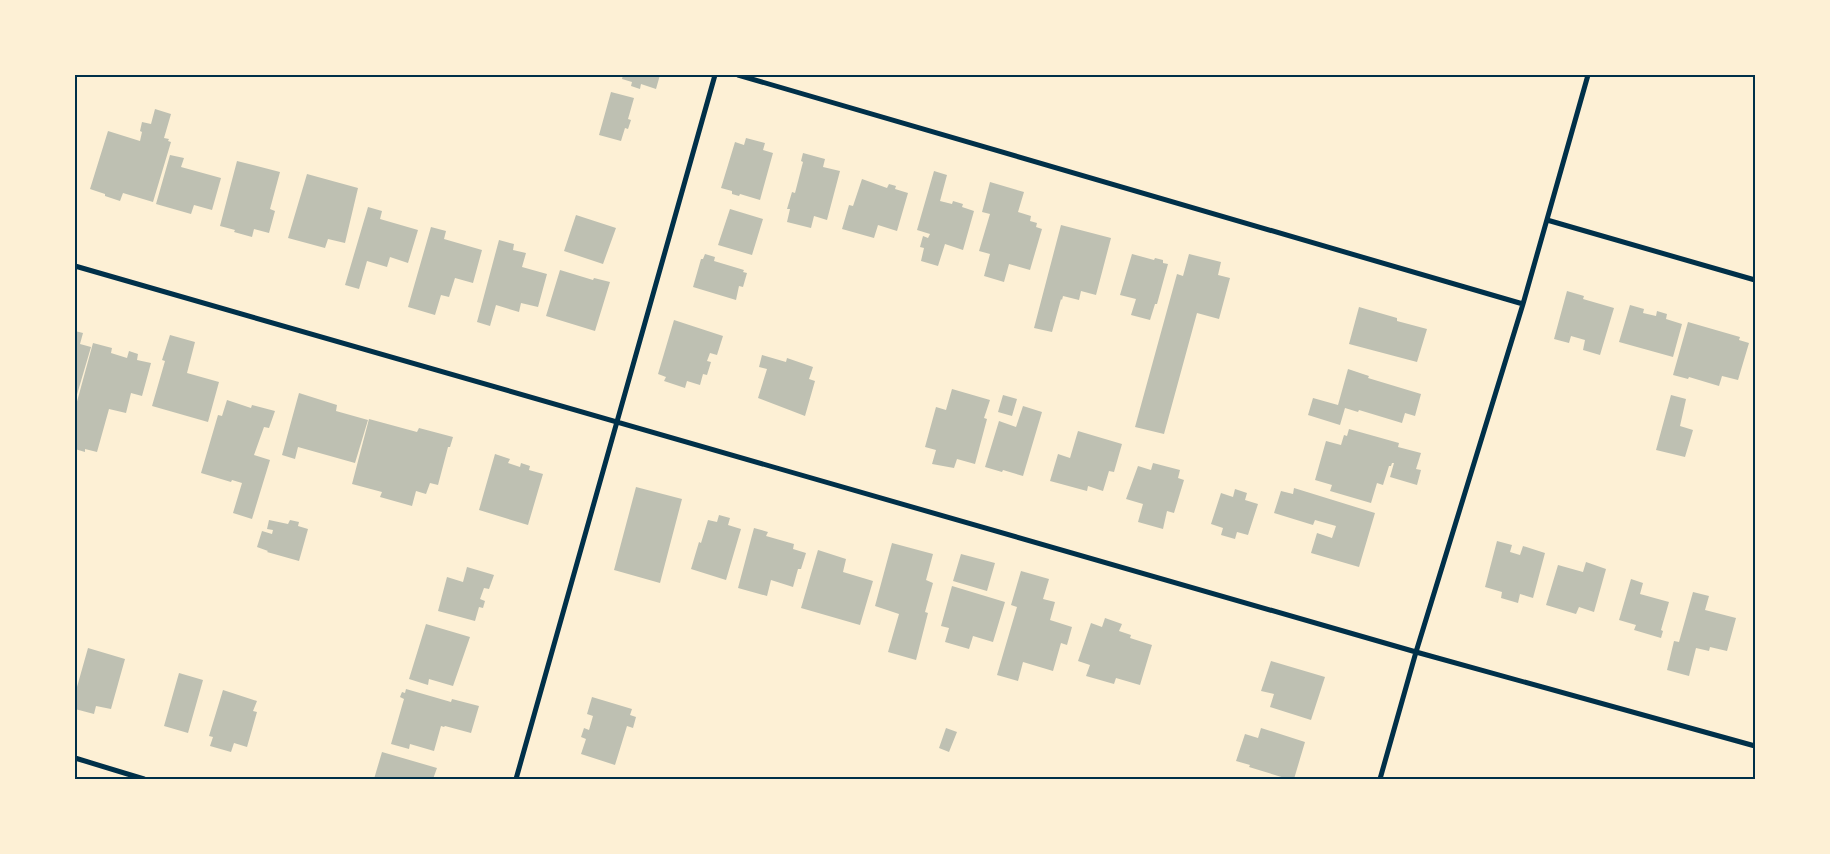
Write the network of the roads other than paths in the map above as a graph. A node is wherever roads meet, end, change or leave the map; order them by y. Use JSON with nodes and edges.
{"nodes":[{"id":1,"x":716,"y":75,"type":"edge"},
{"id":2,"x":738,"y":75,"type":"edge"},
{"id":3,"x":1588,"y":75,"type":"edge"},
{"id":4,"x":1547,"y":220,"type":"junction"},
{"id":5,"x":75,"y":266,"type":"edge"},
{"id":6,"x":1755,"y":280,"type":"edge"},
{"id":7,"x":1523,"y":304,"type":"junction"},
{"id":8,"x":616,"y":422,"type":"junction"},
{"id":9,"x":1416,"y":652,"type":"junction"},
{"id":10,"x":1755,"y":746,"type":"edge"},
{"id":11,"x":75,"y":758,"type":"edge"},
{"id":12,"x":144,"y":779,"type":"edge"},
{"id":13,"x":516,"y":779,"type":"edge"},
{"id":14,"x":1380,"y":779,"type":"edge"}],
"edges":[{"from":1,"to":8,"type":"street"},
{"from":2,"to":7,"type":"street"},
{"from":3,"to":4,"type":"street"},
{"from":4,"to":6,"type":"street"},
{"from":4,"to":7,"type":"street"},
{"from":5,"to":8,"type":"street"},
{"from":7,"to":9,"type":"street"},
{"from":8,"to":9,"type":"street"},
{"from":8,"to":13,"type":"street"},
{"from":9,"to":10,"type":"street"},
{"from":9,"to":14,"type":"street"},
{"from":11,"to":12,"type":"street"}]}
